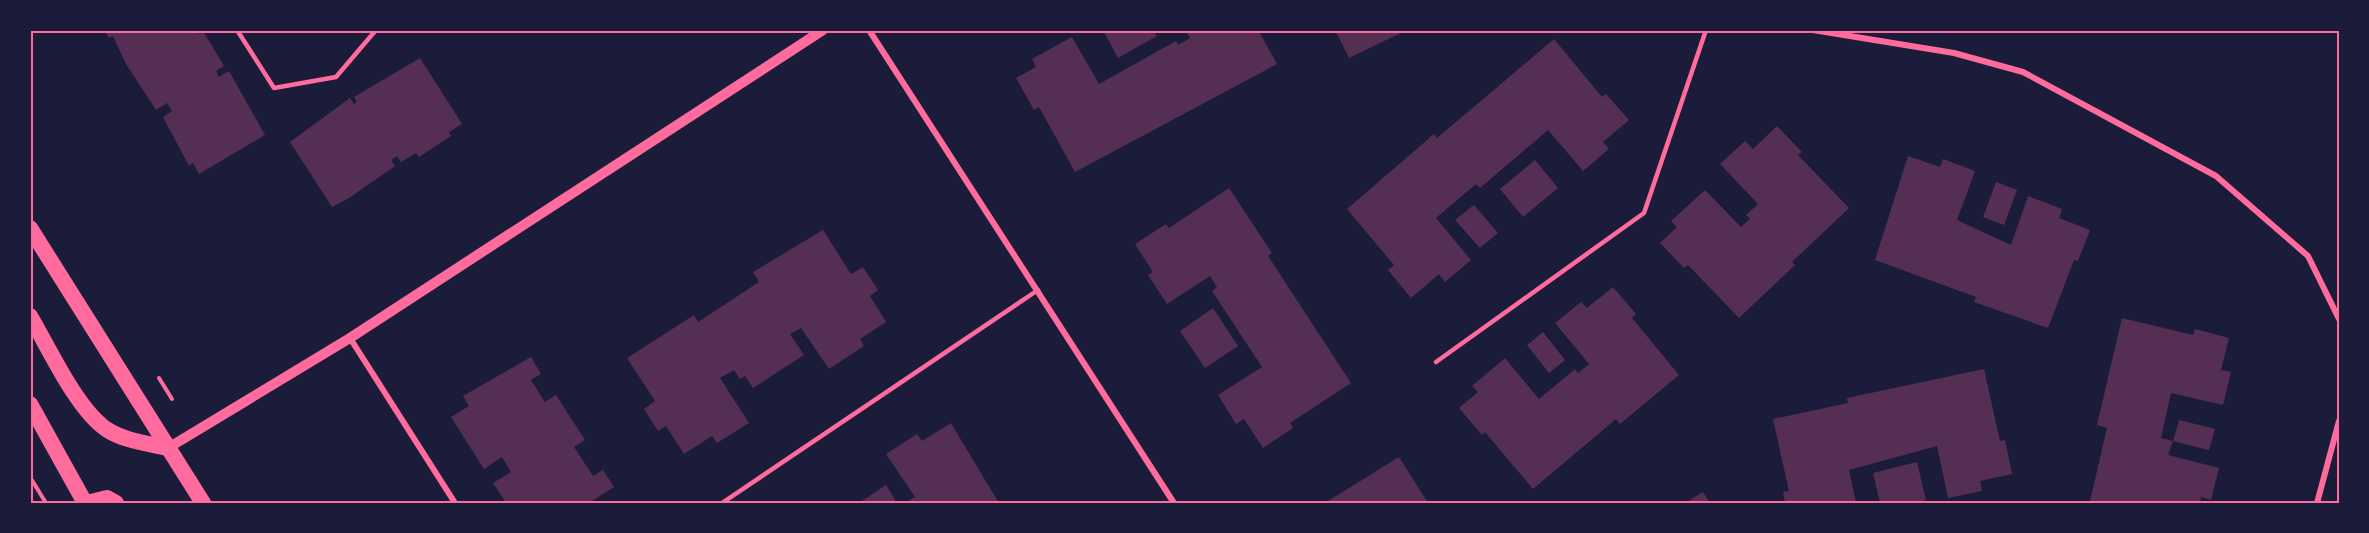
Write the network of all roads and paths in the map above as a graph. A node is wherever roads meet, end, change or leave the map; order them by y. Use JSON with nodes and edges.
{"nodes":[{"id":1,"x":237,"y":30,"type":"edge"},
{"id":2,"x":376,"y":30,"type":"edge"},
{"id":3,"x":823,"y":30,"type":"edge"},
{"id":4,"x":868,"y":30,"type":"edge"},
{"id":5,"x":1706,"y":30,"type":"edge"},
{"id":6,"x":1813,"y":30,"type":"edge"},
{"id":7,"x":30,"y":228,"type":"edge"},
{"id":8,"x":1038,"y":290,"type":"junction"},
{"id":9,"x":30,"y":316,"type":"edge"},
{"id":10,"x":2339,"y":320,"type":"edge"},
{"id":11,"x":350,"y":338,"type":"junction"},
{"id":12,"x":1436,"y":362,"type":"dead end"},
{"id":13,"x":30,"y":404,"type":"edge"},
{"id":14,"x":2339,"y":421,"type":"edge"},
{"id":15,"x":168,"y":448,"type":"junction"},
{"id":16,"x":30,"y":477,"type":"edge"},
{"id":17,"x":46,"y":503,"type":"edge"},
{"id":18,"x":86,"y":503,"type":"edge"},
{"id":19,"x":116,"y":503,"type":"edge"},
{"id":20,"x":203,"y":503,"type":"edge"},
{"id":21,"x":455,"y":503,"type":"edge"},
{"id":22,"x":722,"y":503,"type":"edge"},
{"id":23,"x":1174,"y":503,"type":"edge"},
{"id":24,"x":2317,"y":503,"type":"edge"}],
"edges":[{"from":1,"to":2,"type":"lane"},
{"from":3,"to":11,"type":"street"},
{"from":4,"to":8,"type":"street"},
{"from":5,"to":12,"type":"lane"},
{"from":6,"to":10,"type":"street"},
{"from":7,"to":15,"type":"highway"},
{"from":8,"to":22,"type":"lane"},
{"from":8,"to":23,"type":"street"},
{"from":9,"to":15,"type":"highway"},
{"from":11,"to":15,"type":"street"},
{"from":11,"to":21,"type":"street"},
{"from":13,"to":18,"type":"highway"},
{"from":14,"to":24,"type":"street"},
{"from":15,"to":20,"type":"highway"},
{"from":16,"to":17,"type":"path"},
{"from":18,"to":19,"type":"highway"}]}
